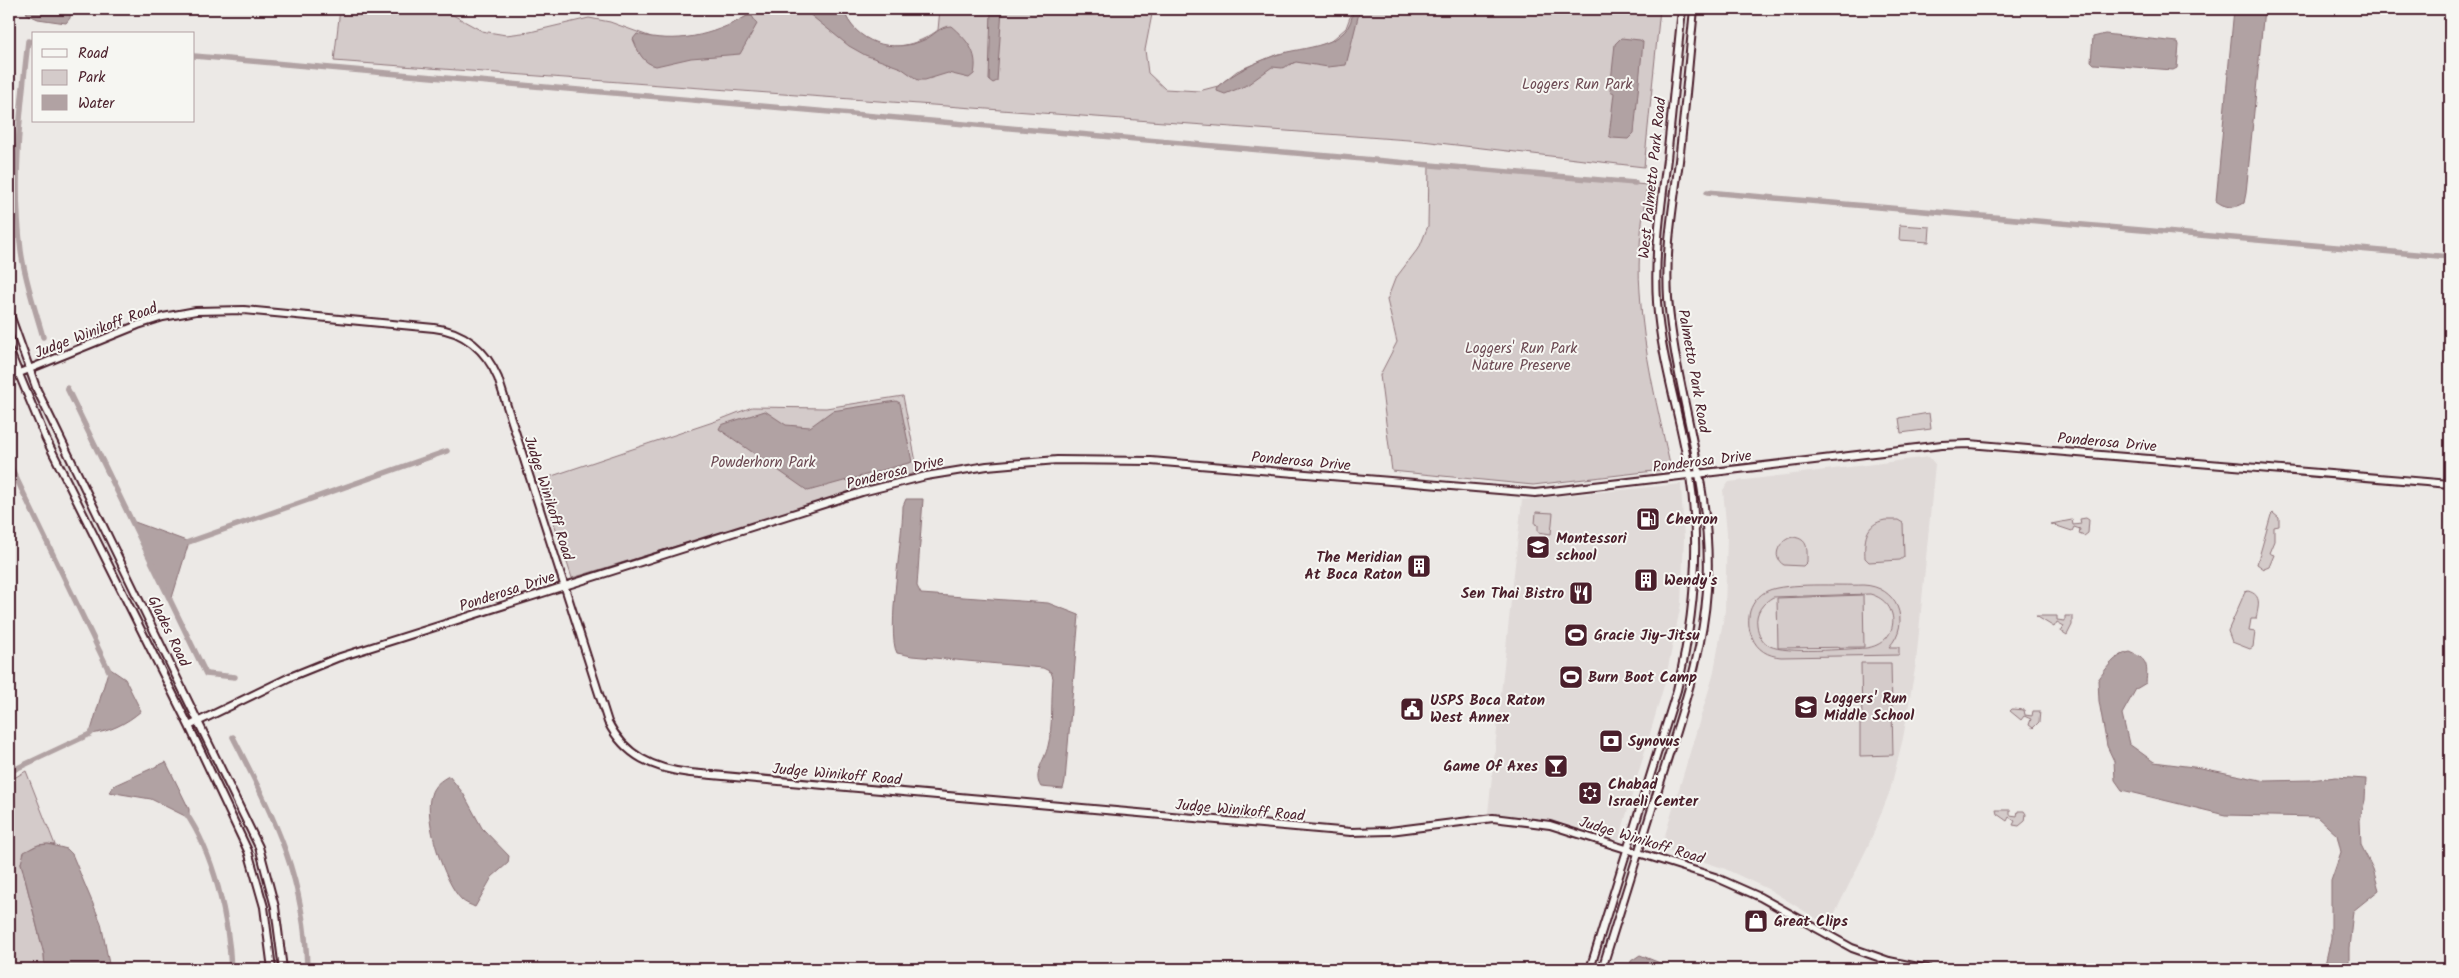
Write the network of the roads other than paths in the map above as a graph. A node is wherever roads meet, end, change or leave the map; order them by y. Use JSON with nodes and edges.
{"nodes":[{"id":1,"x":1682,"y":9,"type":"edge"},
{"id":2,"x":1694,"y":9,"type":"edge"},
{"id":3,"x":1666,"y":162,"type":"junction"},
{"id":4,"x":1678,"y":163,"type":"junction"},
{"id":5,"x":9,"y":312,"type":"edge"},
{"id":6,"x":9,"y":350,"type":"edge"},
{"id":7,"x":28,"y":370,"type":"junction"},
{"id":8,"x":17,"y":374,"type":"junction"},
{"id":9,"x":1701,"y":474,"type":"junction"},
{"id":10,"x":1690,"y":475,"type":"junction"},
{"id":11,"x":2450,"y":484,"type":"edge"},
{"id":12,"x":564,"y":586,"type":"junction"},
{"id":13,"x":200,"y":721,"type":"junction"},
{"id":14,"x":189,"y":726,"type":"junction"},
{"id":15,"x":1628,"y":848,"type":"junction"},
{"id":16,"x":1638,"y":852,"type":"junction"},
{"id":17,"x":272,"y":969,"type":"edge"},
{"id":18,"x":283,"y":969,"type":"edge"},
{"id":19,"x":1590,"y":969,"type":"edge"},
{"id":20,"x":1602,"y":969,"type":"edge"},
{"id":21,"x":1928,"y":969,"type":"edge"}],
"edges":[{"from":1,"to":3,"type":"street","name":"West Palmetto Park Road"},
{"from":2,"to":4,"type":"street","name":"Palmetto Park Road"},
{"from":3,"to":4,"type":"street"},
{"from":3,"to":10,"type":"street","name":"West Palmetto Park Road"},
{"from":4,"to":9,"type":"street","name":"Palmetto Park Road"},
{"from":5,"to":7,"type":"street","name":"Glades Road"},
{"from":6,"to":8,"type":"street","name":"Glades Road"},
{"from":7,"to":8,"type":"street","name":"Judge Winikoff Road"},
{"from":7,"to":12,"type":"street","name":"Judge Winikoff Road"},
{"from":7,"to":13,"type":"street","name":"Glades Road"},
{"from":8,"to":14,"type":"street","name":"Glades Road"},
{"from":9,"to":10,"type":"street","name":"Ponderosa Drive"},
{"from":9,"to":11,"type":"street","name":"Ponderosa Drive"},
{"from":9,"to":16,"type":"street","name":"Palmetto Park Road"},
{"from":10,"to":12,"type":"street","name":"Ponderosa Drive"},
{"from":10,"to":15,"type":"street","name":"West Palmetto Park Road"},
{"from":12,"to":13,"type":"street","name":"Ponderosa Drive"},
{"from":12,"to":15,"type":"street","name":"Judge Winikoff Road"},
{"from":13,"to":14,"type":"street","name":"Ponderosa Drive"},
{"from":13,"to":18,"type":"street","name":"Glades Road"},
{"from":14,"to":17,"type":"street","name":"Glades Road"},
{"from":15,"to":16,"type":"street","name":"Judge Winikoff Road"},
{"from":15,"to":19,"type":"street"},
{"from":16,"to":20,"type":"street","name":"Palmetto Park Road"},
{"from":16,"to":21,"type":"street","name":"Judge Winikoff Road"}]}
